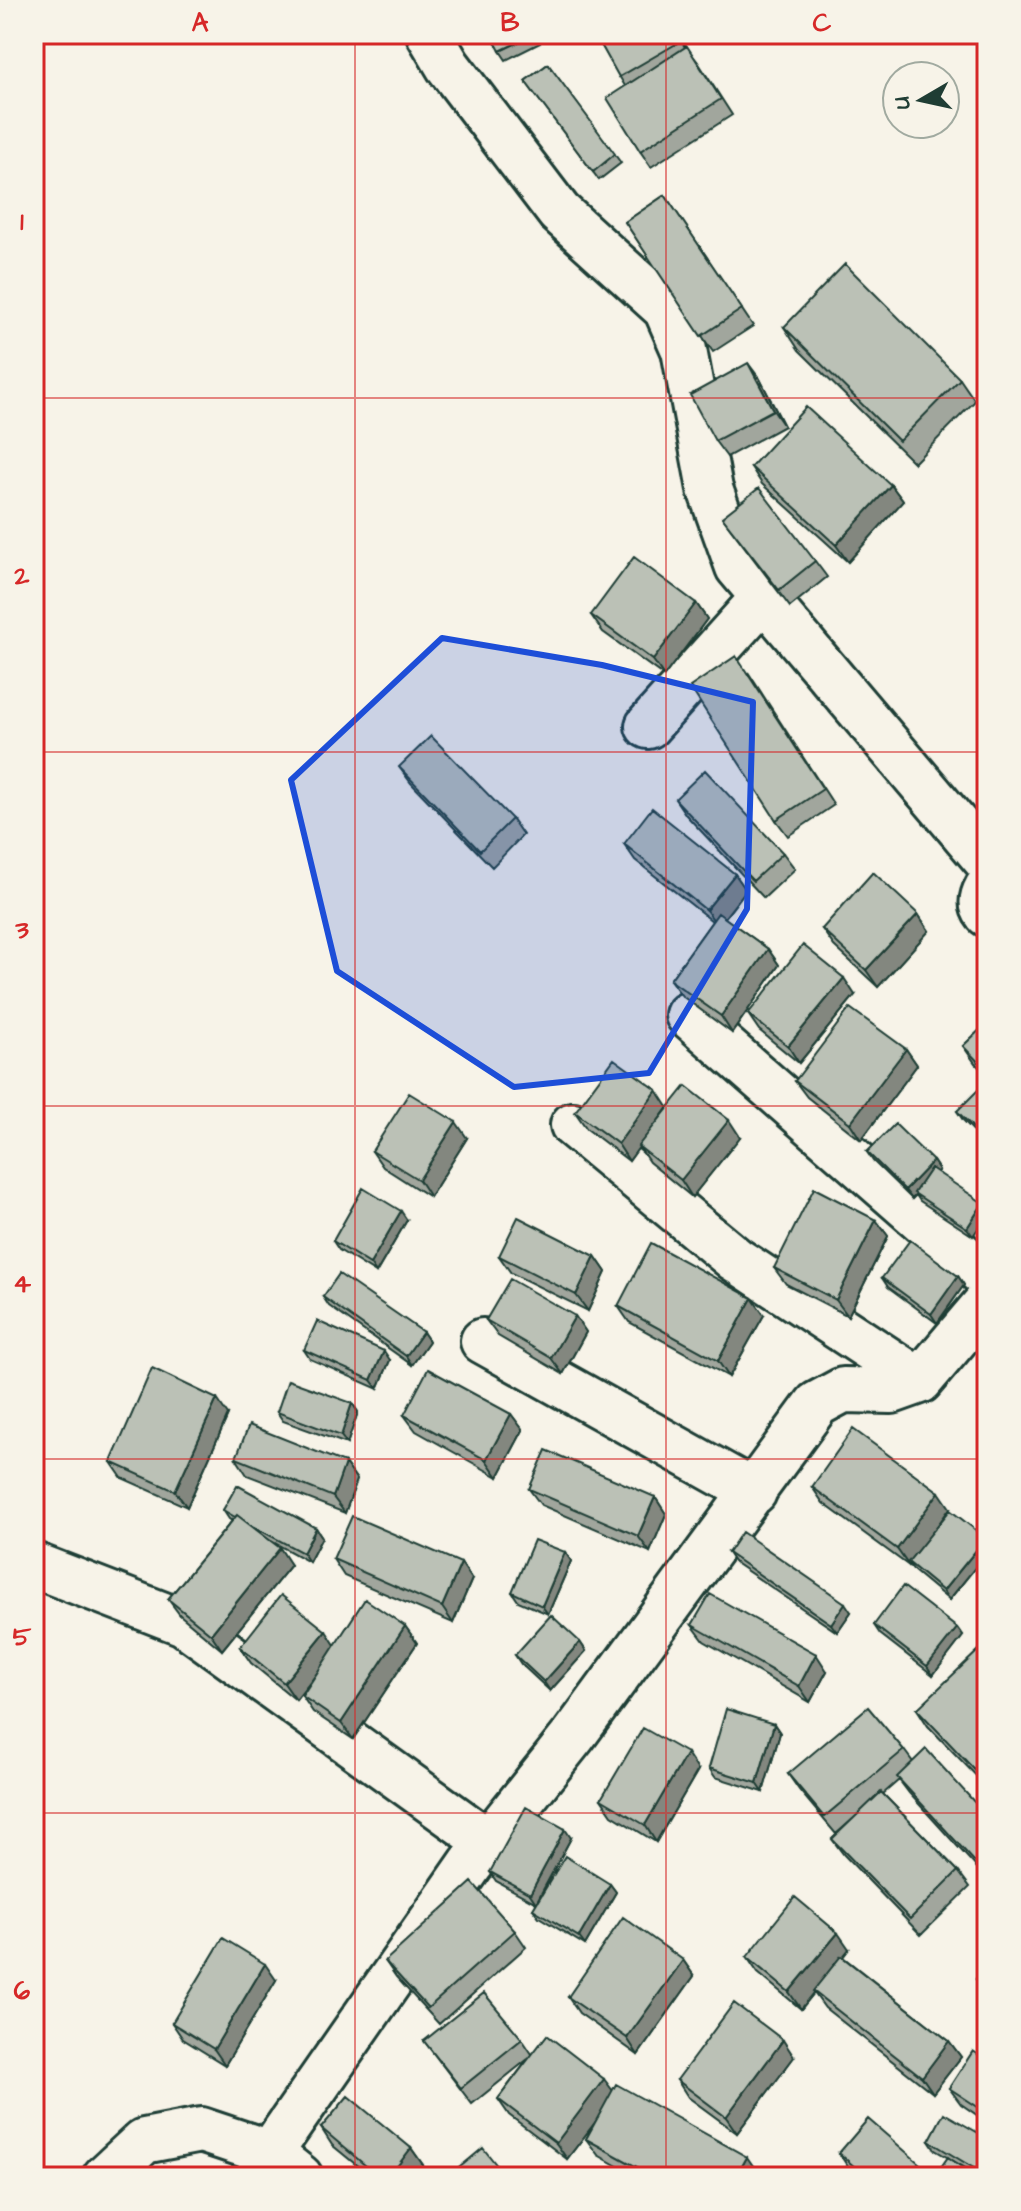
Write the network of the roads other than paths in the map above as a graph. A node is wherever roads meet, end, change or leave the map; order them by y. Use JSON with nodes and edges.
{"nodes":[{"id":1,"x":429,"y":34,"type":"edge"},
{"id":2,"x":764,"y":597,"type":"junction"},
{"id":3,"x":648,"y":726,"type":"dead end"},
{"id":4,"x":987,"y":861,"type":"edge"},
{"id":5,"x":987,"y":888,"type":"edge"},
{"id":6,"x":987,"y":914,"type":"edge"},
{"id":7,"x":688,"y":1015,"type":"edge"},
{"id":8,"x":573,"y":1125,"type":"edge"},
{"id":9,"x":987,"y":1277,"type":"edge"},
{"id":10,"x":987,"y":1302,"type":"edge"},
{"id":11,"x":483,"y":1341,"type":"dead end"},
{"id":12,"x":920,"y":1381,"type":"junction"},
{"id":13,"x":754,"y":1492,"type":"junction"},
{"id":14,"x":34,"y":1565,"type":"edge"},
{"id":15,"x":488,"y":1842,"type":"junction"},
{"id":16,"x":285,"y":2165,"type":"edge"},
{"id":17,"x":105,"y":2177,"type":"edge"}],
"edges":[{"from":1,"to":2,"type":"street"},
{"from":2,"to":3,"type":"street"},
{"from":2,"to":4,"type":"street"},
{"from":5,"to":6,"type":"street"},
{"from":7,"to":9,"type":"street"},
{"from":8,"to":12,"type":"street"},
{"from":10,"to":12,"type":"street"},
{"from":11,"to":13,"type":"street"},
{"from":12,"to":13,"type":"street"},
{"from":13,"to":15,"type":"street"},
{"from":14,"to":15,"type":"street"},
{"from":15,"to":16,"type":"street"},
{"from":16,"to":17,"type":"street"}]}
